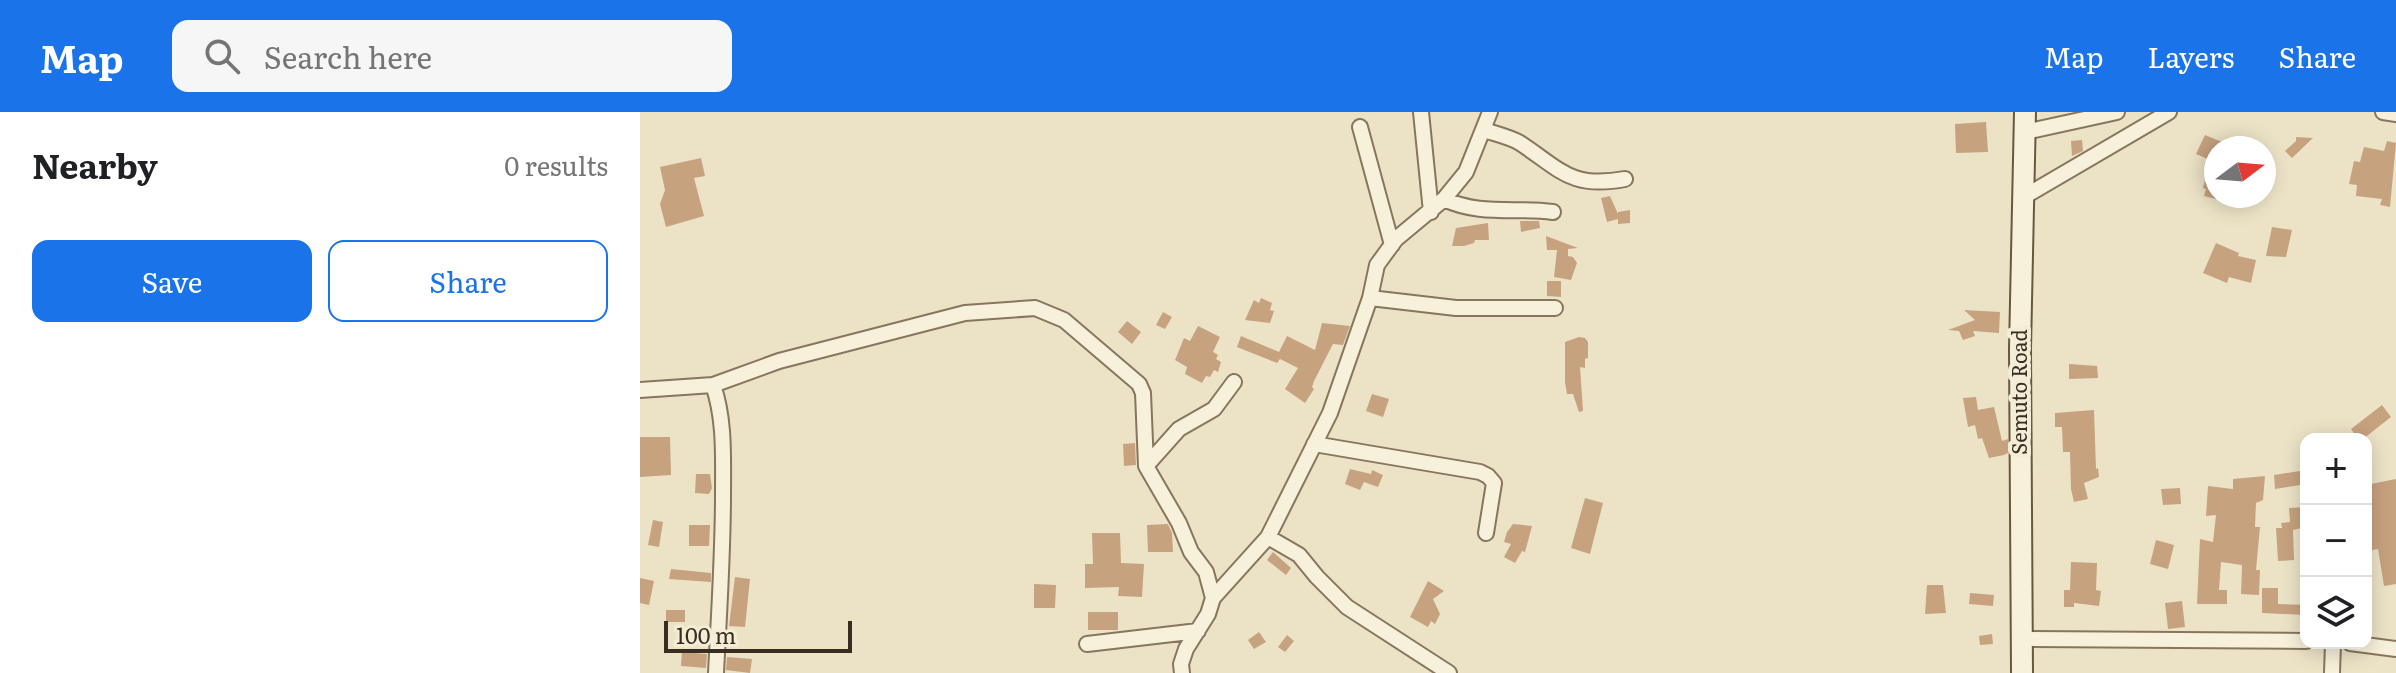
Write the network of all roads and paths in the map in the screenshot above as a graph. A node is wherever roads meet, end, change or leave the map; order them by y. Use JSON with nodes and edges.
{"nodes":[{"id":1,"x":1421,"y":112,"type":"edge"},
{"id":2,"x":1490,"y":112,"type":"edge"},
{"id":3,"x":2117,"y":112,"type":"edge"},
{"id":4,"x":2169,"y":112,"type":"edge"},
{"id":5,"x":2383,"y":112,"type":"edge"},
{"id":6,"x":2396,"y":114,"type":"edge"},
{"id":7,"x":2025,"y":122,"type":"edge"},
{"id":8,"x":1360,"y":127,"type":"dead end"},
{"id":9,"x":1484,"y":130,"type":"junction"},
{"id":10,"x":1625,"y":179,"type":"dead end"},
{"id":11,"x":2022,"y":198,"type":"junction"},
{"id":12,"x":1444,"y":199,"type":"junction"},
{"id":13,"x":1431,"y":212,"type":"junction"},
{"id":14,"x":1553,"y":212,"type":"dead end"},
{"id":15,"x":1392,"y":245,"type":"junction"},
{"id":16,"x":1370,"y":298,"type":"junction"},
{"id":17,"x":1555,"y":308,"type":"dead end"},
{"id":18,"x":1234,"y":382,"type":"dead end"},
{"id":19,"x":713,"y":385,"type":"junction"},
{"id":20,"x":640,"y":390,"type":"edge"},
{"id":21,"x":1314,"y":444,"type":"junction"},
{"id":22,"x":1146,"y":466,"type":"junction"},
{"id":23,"x":1486,"y":533,"type":"dead end"},
{"id":24,"x":1268,"y":537,"type":"junction"},
{"id":25,"x":1213,"y":598,"type":"junction"},
{"id":26,"x":1198,"y":631,"type":"junction"},
{"id":27,"x":2022,"y":639,"type":"junction"},
{"id":28,"x":2300,"y":641,"type":"edge"},
{"id":29,"x":1087,"y":644,"type":"dead end"},
{"id":30,"x":2372,"y":646,"type":"edge"},
{"id":31,"x":2333,"y":649,"type":"edge"},
{"id":32,"x":2396,"y":649,"type":"edge"},
{"id":33,"x":716,"y":673,"type":"edge"},
{"id":34,"x":1182,"y":673,"type":"edge"},
{"id":35,"x":1449,"y":673,"type":"edge"},
{"id":36,"x":2022,"y":673,"type":"edge"},
{"id":37,"x":2332,"y":673,"type":"edge"}],
"edges":[{"from":1,"to":13,"type":"street"},
{"from":2,"to":9,"type":"street"},
{"from":3,"to":7,"type":"street"},
{"from":4,"to":11,"type":"street"},
{"from":5,"to":6,"type":"street"},
{"from":7,"to":11,"type":"main road","name":"Semuto Road"},
{"from":8,"to":15,"type":"street"},
{"from":9,"to":10,"type":"street"},
{"from":9,"to":12,"type":"street"},
{"from":11,"to":27,"type":"main road","name":"Semuto Road"},
{"from":12,"to":13,"type":"street"},
{"from":12,"to":14,"type":"street"},
{"from":13,"to":15,"type":"street"},
{"from":15,"to":16,"type":"street"},
{"from":16,"to":17,"type":"street"},
{"from":16,"to":21,"type":"street"},
{"from":18,"to":22,"type":"street"},
{"from":19,"to":20,"type":"street"},
{"from":19,"to":22,"type":"street"},
{"from":19,"to":33,"type":"street"},
{"from":21,"to":23,"type":"street"},
{"from":21,"to":24,"type":"street"},
{"from":22,"to":25,"type":"street"},
{"from":24,"to":25,"type":"street"},
{"from":24,"to":35,"type":"street"},
{"from":25,"to":26,"type":"street"},
{"from":26,"to":29,"type":"street"},
{"from":26,"to":34,"type":"street"},
{"from":27,"to":28,"type":"street"},
{"from":27,"to":36,"type":"main road","name":"Semuto Road"},
{"from":30,"to":32,"type":"street"},
{"from":31,"to":37,"type":"street"}]}
